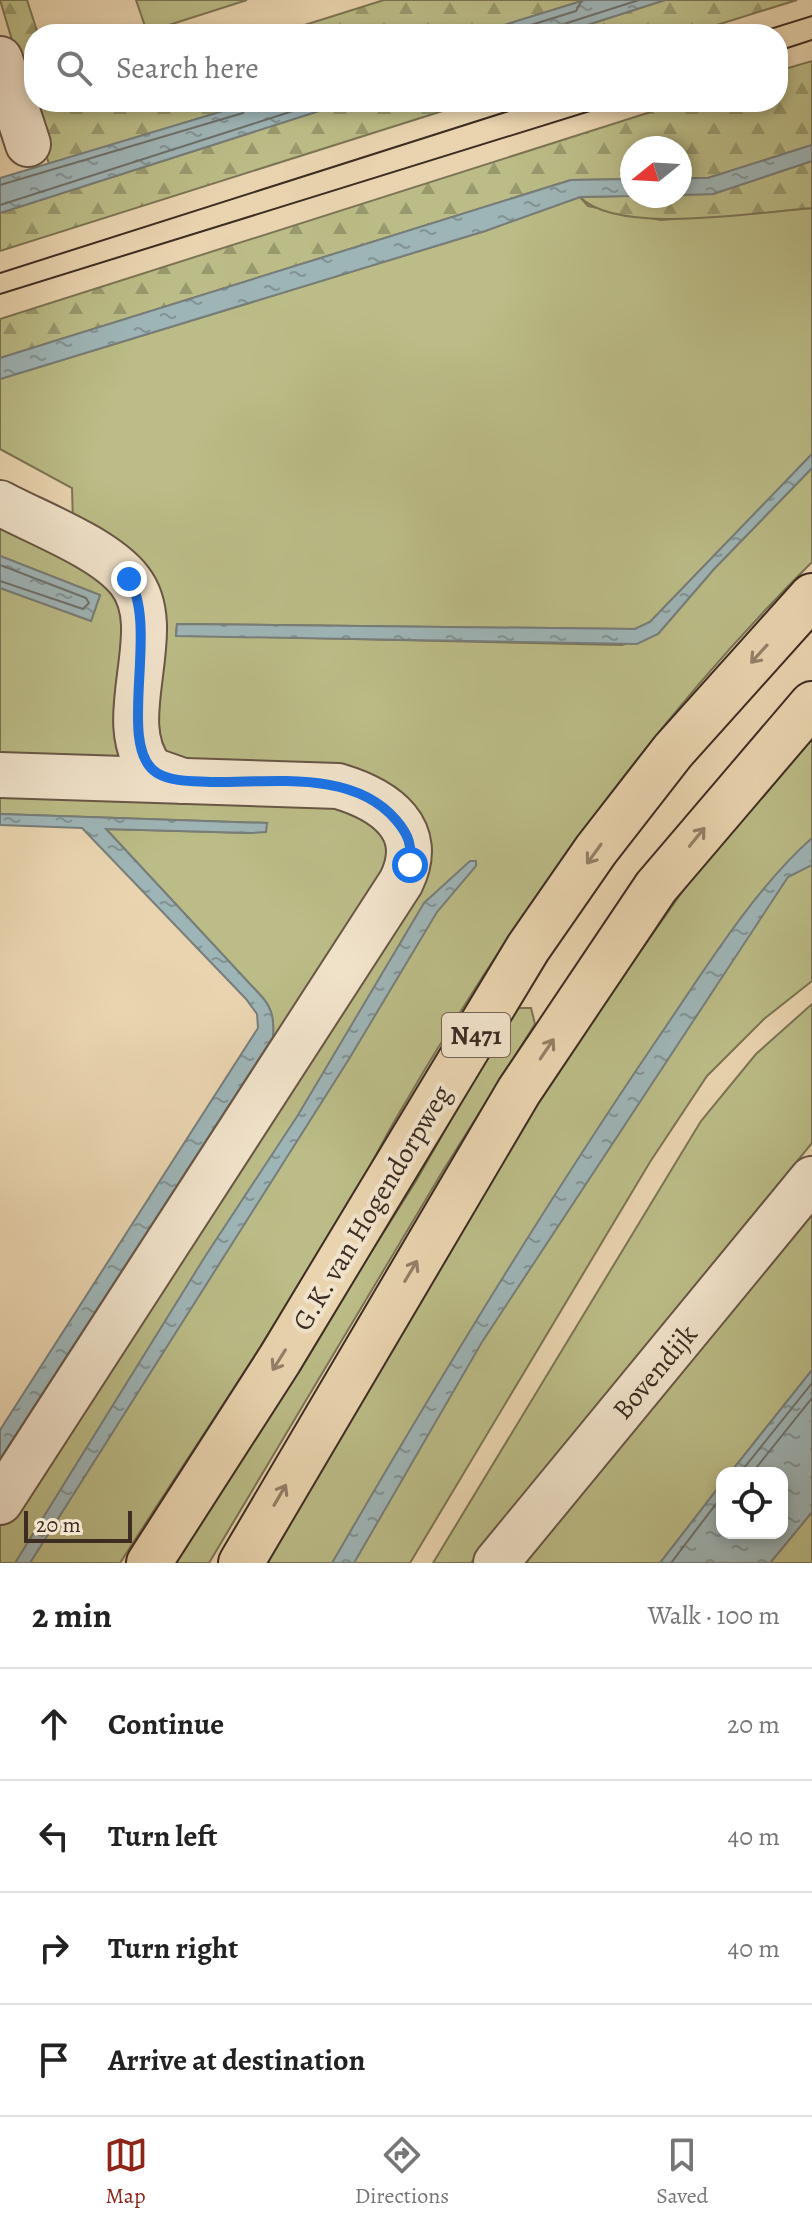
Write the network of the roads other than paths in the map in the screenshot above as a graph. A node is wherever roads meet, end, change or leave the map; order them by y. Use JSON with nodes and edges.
{"nodes":[{"id":1,"x":0,"y":59,"type":"edge"},
{"id":2,"x":28,"y":144,"type":"dead end"},
{"id":3,"x":0,"y":503,"type":"edge"},
{"id":4,"x":812,"y":596,"type":"edge"},
{"id":5,"x":812,"y":704,"type":"edge"},
{"id":6,"x":0,"y":775,"type":"edge"},
{"id":7,"x":183,"y":781,"type":"junction"},
{"id":8,"x":812,"y":1179,"type":"edge"},
{"id":9,"x":0,"y":1502,"type":"edge"},
{"id":10,"x":149,"y":1563,"type":"edge"},
{"id":11,"x":241,"y":1563,"type":"edge"},
{"id":12,"x":496,"y":1563,"type":"edge"}],
"edges":[{"from":1,"to":2,"type":"street"},
{"from":3,"to":7,"type":"street"},
{"from":4,"to":10,"type":"main road","name":"G.K. van Hogendorpweg","number":"N471","one_way":true},
{"from":11,"to":5,"type":"main road","number":"N471","one_way":true},
{"from":6,"to":7,"type":"street"},
{"from":7,"to":9,"type":"street"},
{"from":8,"to":12,"type":"street","name":"Bovendijk"}]}
